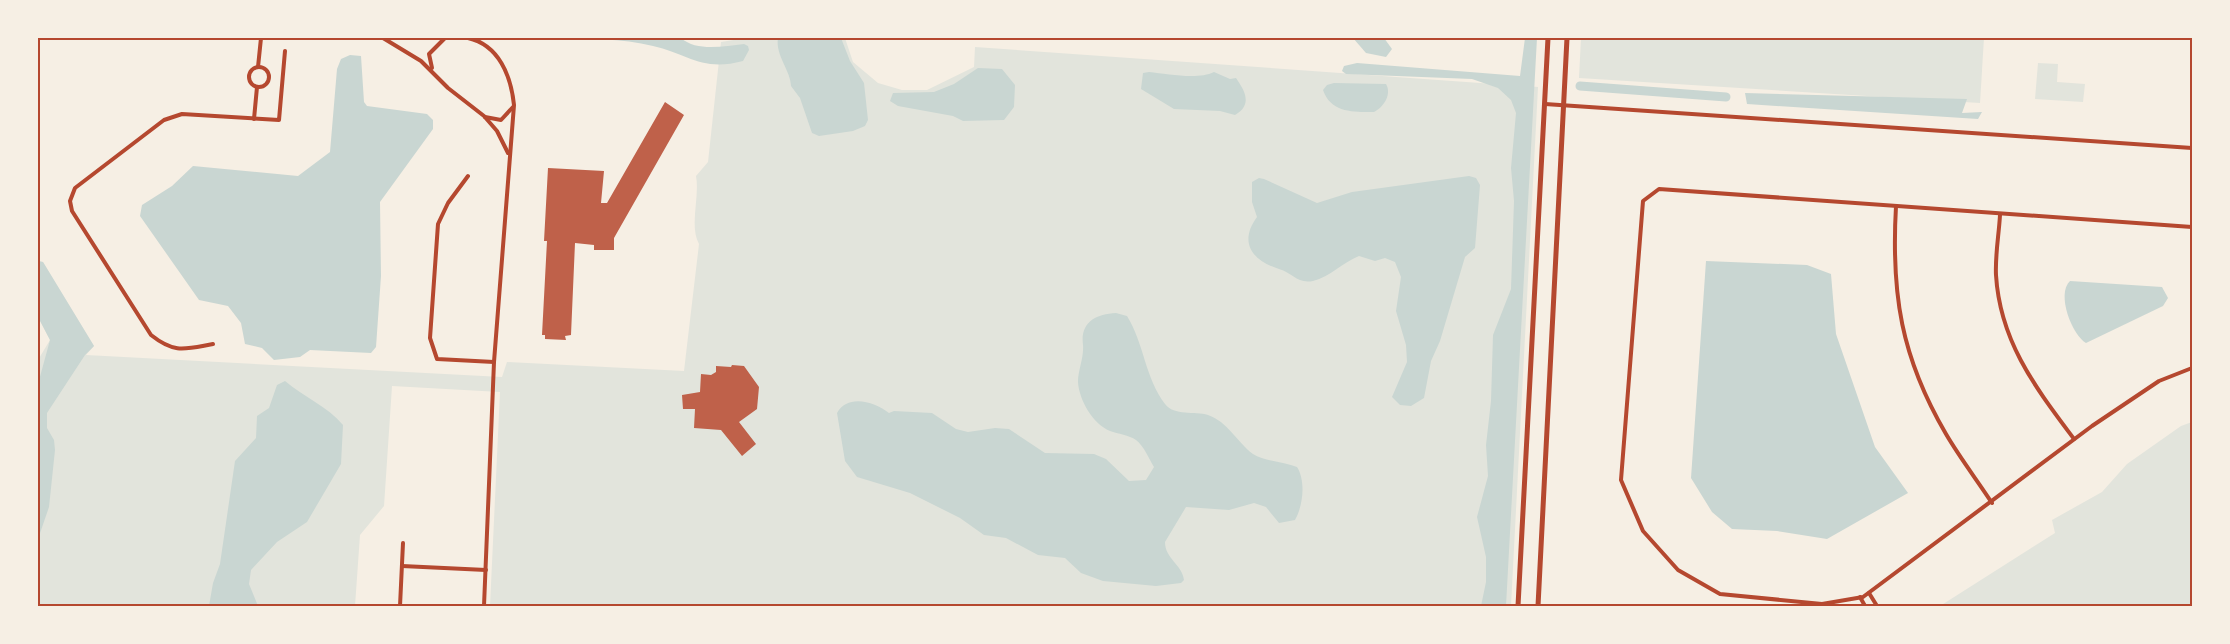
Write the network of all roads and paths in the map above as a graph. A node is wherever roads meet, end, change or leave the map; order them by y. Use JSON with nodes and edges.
{"nodes":[{"id":1,"x":261,"y":38,"type":"edge"},
{"id":2,"x":383,"y":38,"type":"edge"},
{"id":3,"x":445,"y":38,"type":"edge"},
{"id":4,"x":468,"y":38,"type":"edge"},
{"id":5,"x":1548,"y":38,"type":"edge"},
{"id":6,"x":1567,"y":38,"type":"edge"},
{"id":7,"x":285,"y":51,"type":"dead end"},
{"id":8,"x":258,"y":67,"type":"junction"},
{"id":9,"x":434,"y":71,"type":"junction"},
{"id":10,"x":257,"y":87,"type":"junction"},
{"id":11,"x":1545,"y":104,"type":"junction"},
{"id":12,"x":514,"y":105,"type":"junction"},
{"id":13,"x":1563,"y":105,"type":"junction"},
{"id":14,"x":484,"y":116,"type":"junction"},
{"id":15,"x":254,"y":119,"type":"junction"},
{"id":16,"x":2193,"y":148,"type":"edge"},
{"id":17,"x":508,"y":154,"type":"junction"},
{"id":18,"x":468,"y":176,"type":"dead end"},
{"id":19,"x":1896,"y":206,"type":"junction"},
{"id":20,"x":2000,"y":215,"type":"junction"},
{"id":21,"x":2193,"y":227,"type":"edge"},
{"id":22,"x":213,"y":344,"type":"dead end"},
{"id":23,"x":494,"y":362,"type":"junction"},
{"id":24,"x":2193,"y":368,"type":"edge"},
{"id":25,"x":2074,"y":439,"type":"junction"},
{"id":26,"x":1992,"y":503,"type":"junction"},
{"id":27,"x":403,"y":543,"type":"dead end"},
{"id":28,"x":402,"y":566,"type":"junction"},
{"id":29,"x":486,"y":570,"type":"junction"},
{"id":30,"x":1869,"y":593,"type":"junction"},
{"id":31,"x":1860,"y":597,"type":"junction"},
{"id":32,"x":400,"y":606,"type":"edge"},
{"id":33,"x":484,"y":606,"type":"edge"},
{"id":34,"x":1518,"y":606,"type":"edge"},
{"id":35,"x":1538,"y":606,"type":"edge"},
{"id":36,"x":1865,"y":606,"type":"edge"},
{"id":37,"x":1877,"y":606,"type":"edge"}],
"edges":[{"from":1,"to":8,"type":"street"},
{"from":2,"to":9,"type":"street"},
{"from":3,"to":9,"type":"street"},
{"from":4,"to":12,"type":"street"},
{"from":5,"to":11,"type":"main road"},
{"from":6,"to":13,"type":"main road"},
{"from":7,"to":15,"type":"street"},
{"from":8,"to":10,"type":"street"},
{"from":8,"to":10,"type":"street"},
{"from":9,"to":14,"type":"street"},
{"from":10,"to":15,"type":"street"},
{"from":11,"to":13,"type":"street"},
{"from":11,"to":34,"type":"main road"},
{"from":12,"to":14,"type":"street"},
{"from":12,"to":17,"type":"street"},
{"from":13,"to":16,"type":"street"},
{"from":13,"to":35,"type":"main road"},
{"from":14,"to":17,"type":"street"},
{"from":15,"to":22,"type":"street"},
{"from":17,"to":23,"type":"street"},
{"from":18,"to":23,"type":"street"},
{"from":19,"to":20,"type":"street"},
{"from":19,"to":26,"type":"street"},
{"from":19,"to":31,"type":"street"},
{"from":20,"to":21,"type":"street"},
{"from":20,"to":25,"type":"street"},
{"from":23,"to":29,"type":"street"},
{"from":24,"to":25,"type":"street"},
{"from":25,"to":26,"type":"street"},
{"from":26,"to":30,"type":"street"},
{"from":27,"to":28,"type":"street"},
{"from":28,"to":29,"type":"street"},
{"from":28,"to":32,"type":"street"},
{"from":29,"to":33,"type":"street"},
{"from":30,"to":31,"type":"street"},
{"from":30,"to":37,"type":"street"},
{"from":31,"to":36,"type":"street"}]}
